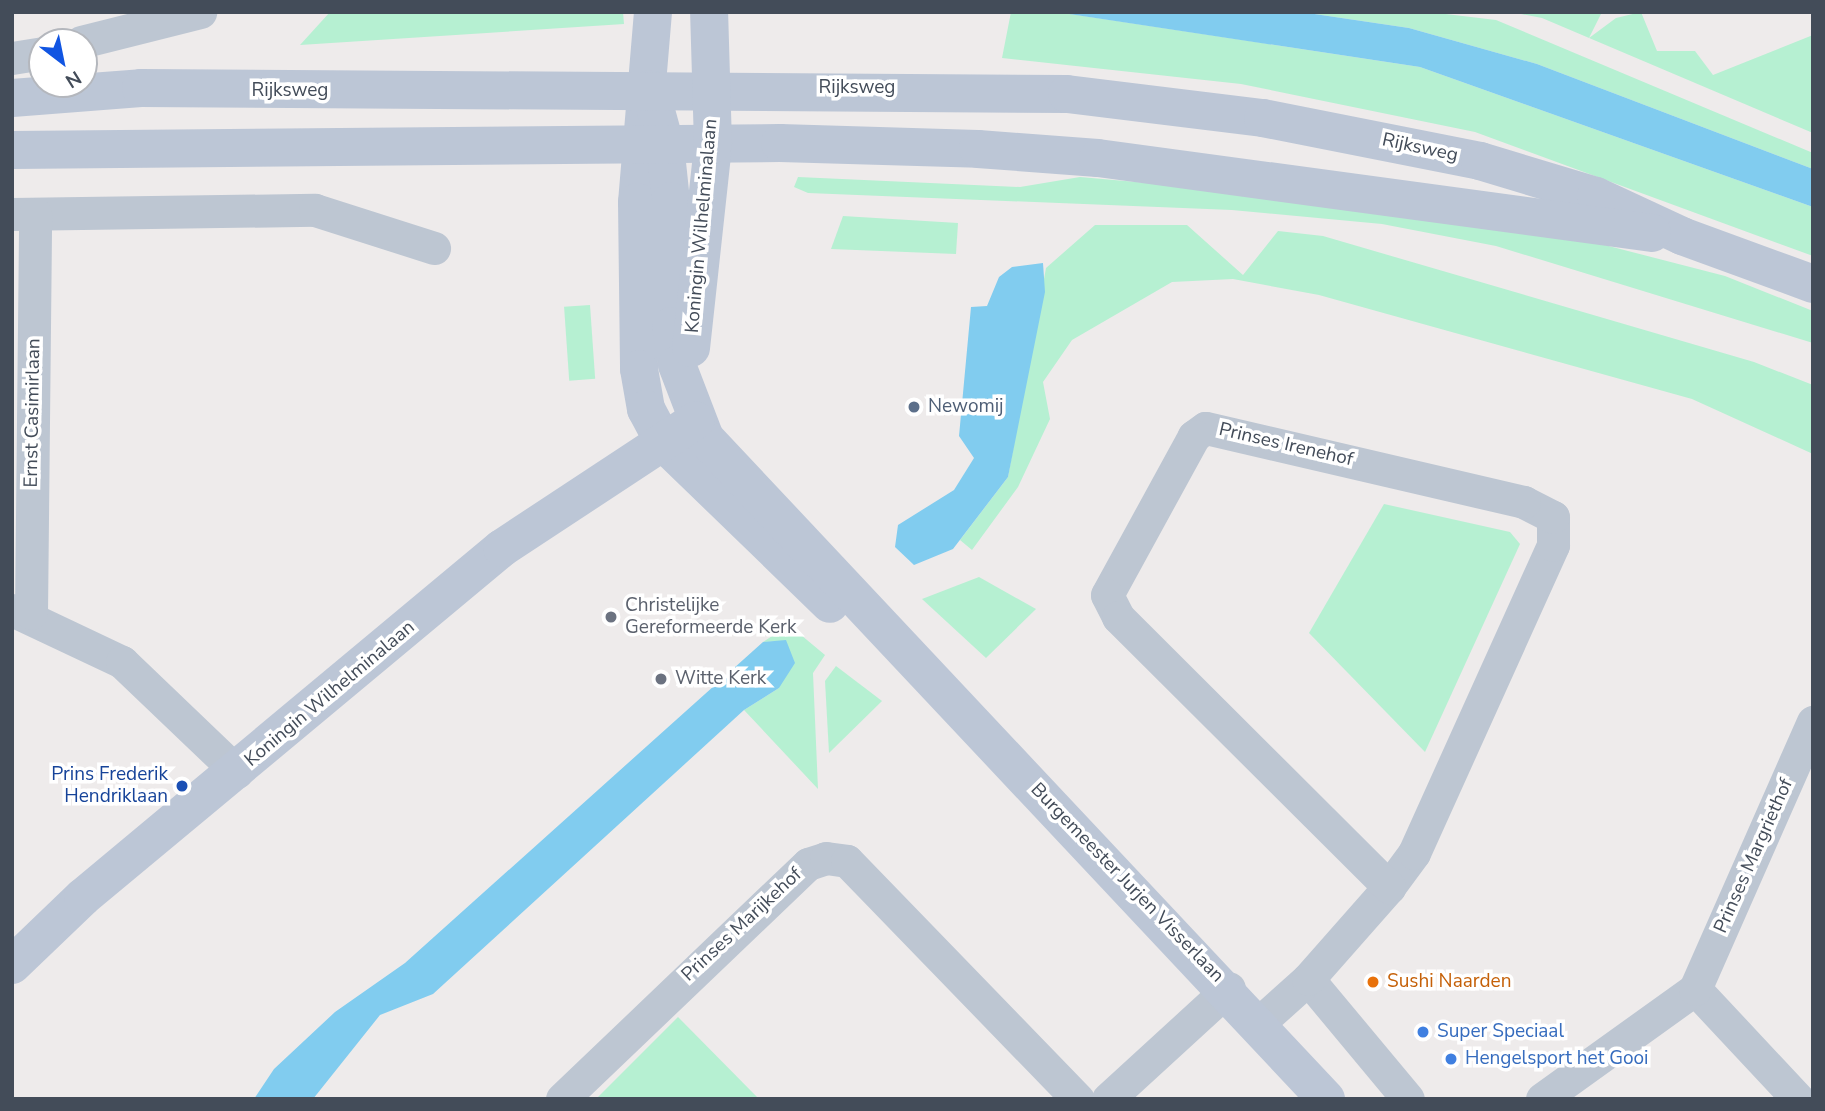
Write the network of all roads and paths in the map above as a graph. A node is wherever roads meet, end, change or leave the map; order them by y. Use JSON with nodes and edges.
{"nodes":[{"id":1,"x":200,"y":12,"type":"edge"},
{"id":2,"x":653,"y":12,"type":"edge"},
{"id":3,"x":709,"y":12,"type":"edge"},
{"id":4,"x":98,"y":38,"type":"edge"},
{"id":5,"x":713,"y":88,"type":"junction"},
{"id":6,"x":650,"y":89,"type":"junction"},
{"id":7,"x":12,"y":97,"type":"edge"},
{"id":8,"x":654,"y":144,"type":"junction"},
{"id":9,"x":713,"y":144,"type":"junction"},
{"id":10,"x":12,"y":150,"type":"edge"},
{"id":11,"x":24,"y":214,"type":"edge"},
{"id":12,"x":1682,"y":236,"type":"junction"},
{"id":13,"x":434,"y":248,"type":"dead end"},
{"id":14,"x":1813,"y":284,"type":"edge"},
{"id":15,"x":693,"y":409,"type":"junction"},
{"id":16,"x":664,"y":443,"type":"junction"},
{"id":17,"x":22,"y":611,"type":"edge"},
{"id":18,"x":921,"y":672,"type":"junction"},
{"id":19,"x":1813,"y":722,"type":"edge"},
{"id":20,"x":237,"y":772,"type":"junction"},
{"id":21,"x":1389,"y":887,"type":"junction"},
{"id":22,"x":12,"y":965,"type":"edge"},
{"id":23,"x":1308,"y":979,"type":"junction"},
{"id":24,"x":1229,"y":988,"type":"junction"},
{"id":25,"x":1695,"y":989,"type":"junction"},
{"id":26,"x":1261,"y":1022,"type":"junction"},
{"id":27,"x":1126,"y":1094,"type":"edge"},
{"id":28,"x":562,"y":1099,"type":"edge"},
{"id":29,"x":1079,"y":1099,"type":"edge"},
{"id":30,"x":1326,"y":1099,"type":"edge"},
{"id":31,"x":1408,"y":1099,"type":"edge"},
{"id":32,"x":1542,"y":1099,"type":"edge"},
{"id":33,"x":1798,"y":1099,"type":"edge"}],
"edges":[{"from":1,"to":4,"type":"street"},
{"from":2,"to":6,"type":"main road","name":"Koningin Wilhelminalaan"},
{"from":3,"to":5,"type":"main road","name":"Koningin Wilhelminalaan"},
{"from":5,"to":6,"type":"main road","name":"Rijksweg"},
{"from":5,"to":9,"type":"main road","name":"Koningin Wilhelminalaan"},
{"from":5,"to":12,"type":"main road","name":"Rijksweg"},
{"from":6,"to":7,"type":"main road","name":"Rijksweg"},
{"from":6,"to":8,"type":"main road","name":"Koningin Wilhelminalaan"},
{"from":8,"to":9,"type":"main road","name":"Rijksweg"},
{"from":8,"to":10,"type":"main road","name":"Rijksweg"},
{"from":8,"to":15,"type":"main road","name":"Koningin Wilhelminalaan"},
{"from":8,"to":16,"type":"main road","name":"Koningin Wilhelminalaan"},
{"from":9,"to":12,"type":"main road","name":"Rijksweg"},
{"from":9,"to":15,"type":"main road","name":"Koningin Wilhelminalaan"},
{"from":11,"to":13,"type":"street"},
{"from":11,"to":17,"type":"street","name":"Ernst Casimirlaan"},
{"from":12,"to":14,"type":"main road","name":"Rijksweg"},
{"from":15,"to":16,"type":"main road","name":"Koningin Wilhelminalaan"},
{"from":15,"to":18,"type":"main road","name":"Burgemeester Jurjen Visserlaan"},
{"from":16,"to":18,"type":"main road","name":"Burgemeester Jurjen Visserlaan"},
{"from":16,"to":20,"type":"main road","name":"Koningin Wilhelminalaan"},
{"from":17,"to":20,"type":"street"},
{"from":18,"to":24,"type":"main road","name":"Burgemeester Jurjen Visserlaan"},
{"from":19,"to":25,"type":"street","name":"Prinses Margriethof"},
{"from":20,"to":22,"type":"main road","name":"Koningin Wilhelminalaan"},
{"from":21,"to":21,"type":"street","name":"Prinses Irenehof"},
{"from":21,"to":23,"type":"street","name":"Prinses Irenehof"},
{"from":23,"to":26,"type":"street","name":"Prinses Irenehof"},
{"from":23,"to":31,"type":"street"},
{"from":24,"to":26,"type":"main road","name":"Burgemeester Jurjen Visserlaan"},
{"from":24,"to":27,"type":"street"},
{"from":25,"to":32,"type":"street"},
{"from":25,"to":33,"type":"street"},
{"from":26,"to":30,"type":"main road","name":"Burgemeester Jurjen Visserlaan"},
{"from":28,"to":29,"type":"street","name":"Prinses Marijkehof"}]}
